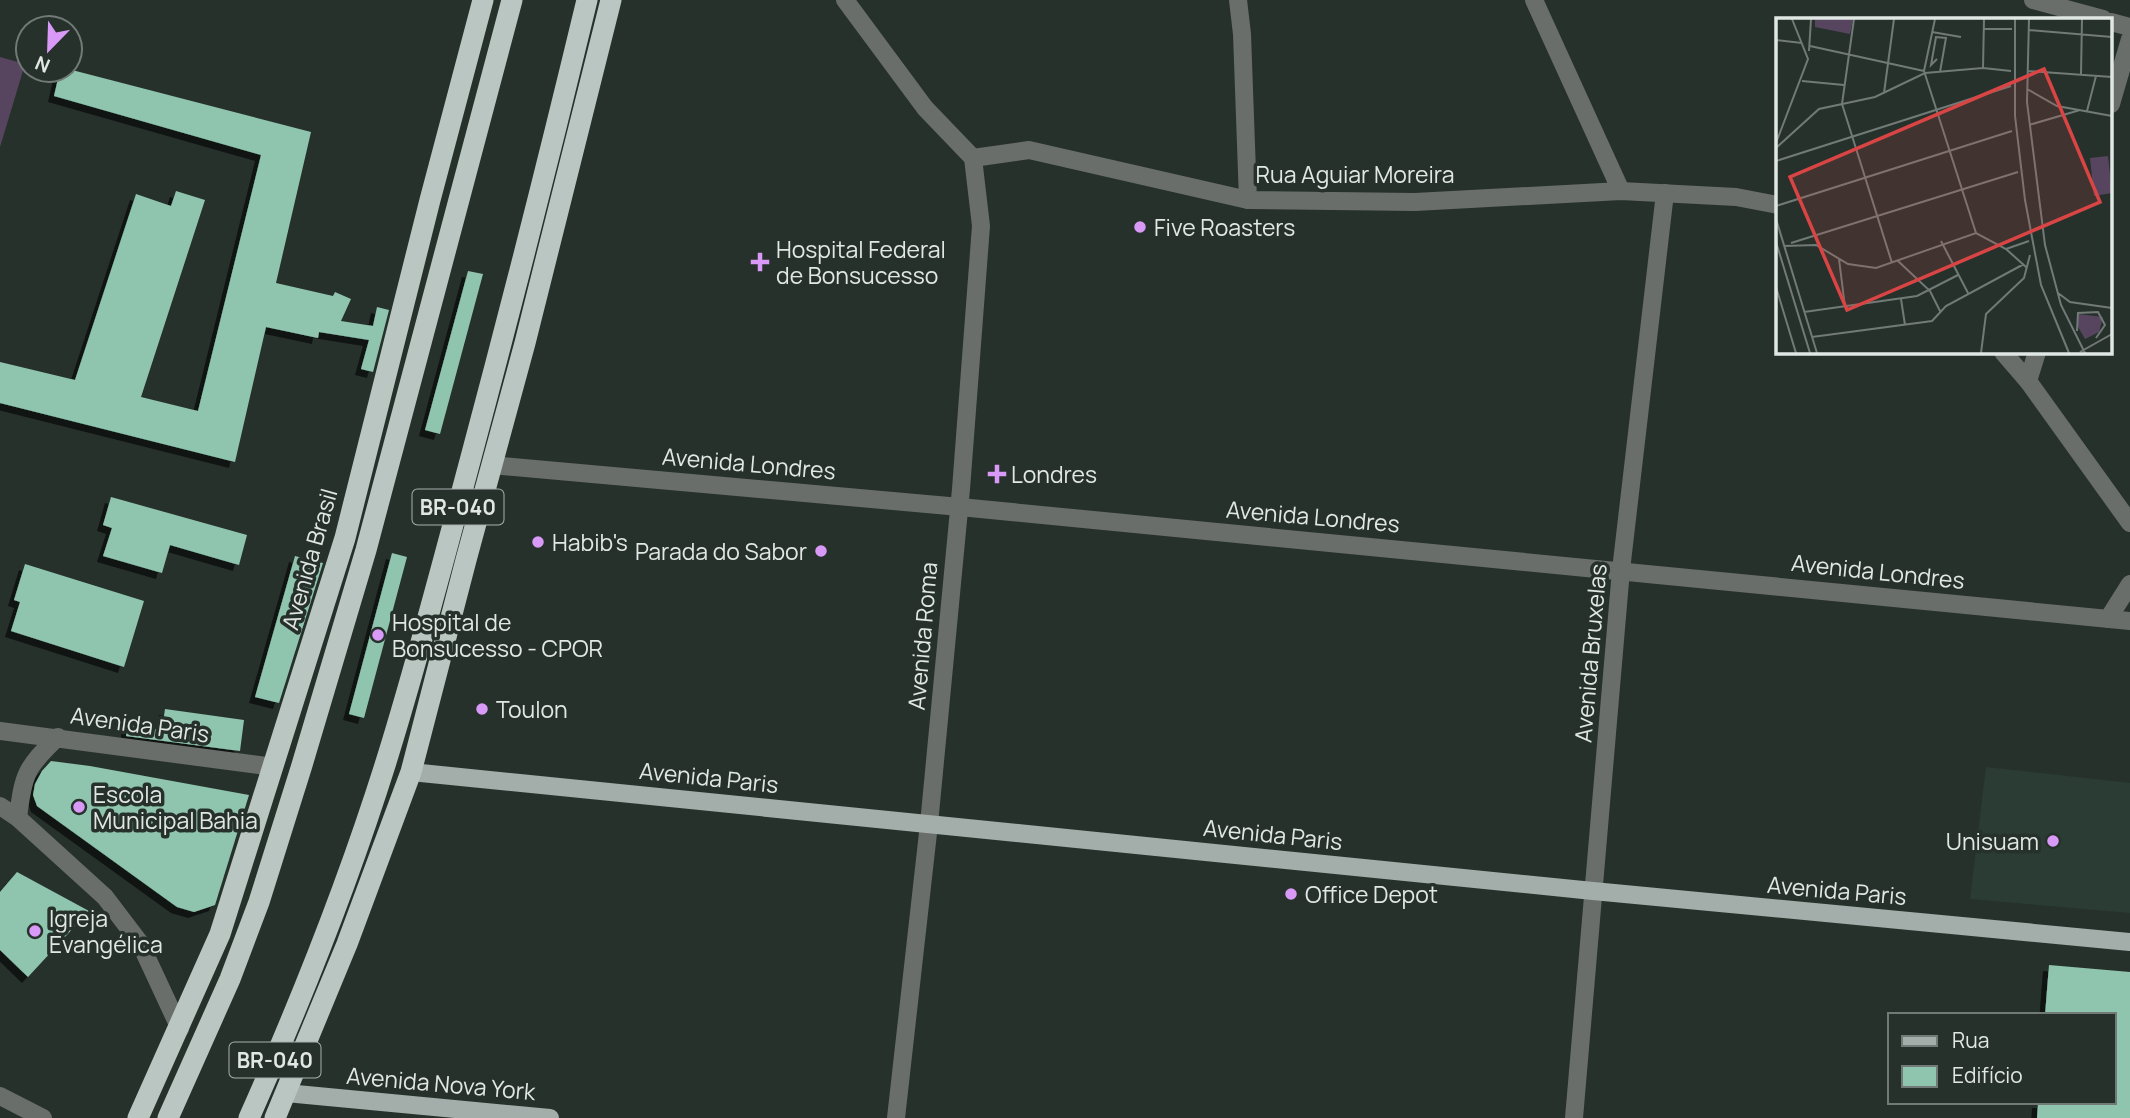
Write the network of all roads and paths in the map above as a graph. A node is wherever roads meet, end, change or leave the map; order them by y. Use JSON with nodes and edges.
{"nodes":[{"id":1,"x":484,"y":0,"type":"edge"},
{"id":2,"x":512,"y":0,"type":"edge"},
{"id":3,"x":587,"y":0,"type":"edge"},
{"id":4,"x":611,"y":0,"type":"edge"},
{"id":5,"x":845,"y":0,"type":"edge"},
{"id":6,"x":1238,"y":0,"type":"edge"},
{"id":7,"x":1534,"y":0,"type":"edge"},
{"id":8,"x":2033,"y":0,"type":"edge"},
{"id":9,"x":2099,"y":18,"type":"edge"},
{"id":10,"x":2112,"y":22,"type":"edge"},
{"id":11,"x":2130,"y":27,"type":"edge"},
{"id":12,"x":2130,"y":39,"type":"edge"},
{"id":13,"x":2112,"y":101,"type":"edge"},
{"id":14,"x":973,"y":158,"type":"junction"},
{"id":15,"x":1621,"y":191,"type":"junction"},
{"id":16,"x":1665,"y":193,"type":"junction"},
{"id":17,"x":1248,"y":200,"type":"junction"},
{"id":18,"x":1776,"y":205,"type":"edge"},
{"id":19,"x":2005,"y":354,"type":"edge"},
{"id":20,"x":2036,"y":354,"type":"edge"},
{"id":21,"x":2028,"y":381,"type":"junction"},
{"id":22,"x":491,"y":465,"type":"junction"},
{"id":23,"x":960,"y":507,"type":"junction"},
{"id":24,"x":2130,"y":523,"type":"edge"},
{"id":25,"x":1621,"y":570,"type":"junction"},
{"id":26,"x":2130,"y":584,"type":"edge"},
{"id":27,"x":2108,"y":619,"type":"junction"},
{"id":28,"x":2130,"y":621,"type":"edge"},
{"id":29,"x":0,"y":731,"type":"edge"},
{"id":30,"x":58,"y":737,"type":"junction"},
{"id":31,"x":274,"y":767,"type":"junction"},
{"id":32,"x":411,"y":772,"type":"junction"},
{"id":33,"x":0,"y":806,"type":"edge"},
{"id":34,"x":18,"y":818,"type":"junction"},
{"id":35,"x":929,"y":824,"type":"junction"},
{"id":36,"x":1593,"y":891,"type":"junction"},
{"id":37,"x":2130,"y":942,"type":"edge"},
{"id":38,"x":180,"y":1029,"type":"junction"},
{"id":39,"x":286,"y":1093,"type":"junction"},
{"id":40,"x":0,"y":1096,"type":"edge"},
{"id":41,"x":43,"y":1118,"type":"edge"},
{"id":42,"x":138,"y":1118,"type":"edge"},
{"id":43,"x":150,"y":1118,"type":"edge"},
{"id":44,"x":168,"y":1118,"type":"edge"},
{"id":45,"x":249,"y":1118,"type":"edge"},
{"id":46,"x":275,"y":1118,"type":"edge"},
{"id":47,"x":550,"y":1118,"type":"edge"},
{"id":48,"x":896,"y":1118,"type":"edge"},
{"id":49,"x":1574,"y":1118,"type":"edge"}],
"edges":[{"from":1,"to":31,"type":"highway","name":"Avenida Brasil"},
{"from":2,"to":44,"type":"highway","number":"BR-040"},
{"from":3,"to":45,"type":"highway","number":"BR-040"},
{"from":4,"to":22,"type":"highway"},
{"from":5,"to":14,"type":"street"},
{"from":6,"to":17,"type":"street"},
{"from":7,"to":15,"type":"street"},
{"from":8,"to":9,"type":"street"},
{"from":10,"to":11,"type":"street"},
{"from":12,"to":13,"type":"street"},
{"from":14,"to":17,"type":"street","name":"Rua Aguiar Moreira"},
{"from":14,"to":23,"type":"street","name":"Avenida Roma"},
{"from":15,"to":16,"type":"street","name":"Rua Aguiar Moreira"},
{"from":15,"to":17,"type":"street","name":"Rua Aguiar Moreira"},
{"from":16,"to":18,"type":"street","name":"Rua Aguiar Moreira"},
{"from":16,"to":25,"type":"street","name":"Avenida Bruxelas"},
{"from":19,"to":21,"type":"street"},
{"from":20,"to":21,"type":"street"},
{"from":21,"to":24,"type":"street"},
{"from":22,"to":23,"type":"street","name":"Avenida Londres"},
{"from":22,"to":32,"type":"highway"},
{"from":23,"to":25,"type":"street","name":"Avenida Londres"},
{"from":23,"to":35,"type":"street","name":"Avenida Roma"},
{"from":25,"to":27,"type":"street","name":"Avenida Londres"},
{"from":25,"to":36,"type":"street","name":"Avenida Bruxelas"},
{"from":26,"to":27,"type":"street"},
{"from":27,"to":28,"type":"street","name":"Avenida Londres"},
{"from":29,"to":30,"type":"street","name":"Avenida Paris"},
{"from":30,"to":31,"type":"street","name":"Avenida Paris"},
{"from":30,"to":34,"type":"street"},
{"from":31,"to":38,"type":"highway","name":"Avenida Brasil"},
{"from":32,"to":35,"type":"main road","name":"Avenida Paris"},
{"from":32,"to":39,"type":"highway"},
{"from":33,"to":34,"type":"street"},
{"from":34,"to":38,"type":"street"},
{"from":35,"to":36,"type":"main road","name":"Avenida Paris"},
{"from":35,"to":48,"type":"street","name":"Avenida Roma"},
{"from":36,"to":37,"type":"main road","name":"Avenida Paris"},
{"from":36,"to":49,"type":"street","name":"Avenida Bruxelas"},
{"from":38,"to":42,"type":"highway","name":"Avenida Brasil"},
{"from":38,"to":43,"type":"highway"},
{"from":39,"to":46,"type":"highway"},
{"from":39,"to":47,"type":"main road","name":"Avenida Nova York"},
{"from":40,"to":41,"type":"street"}]}
